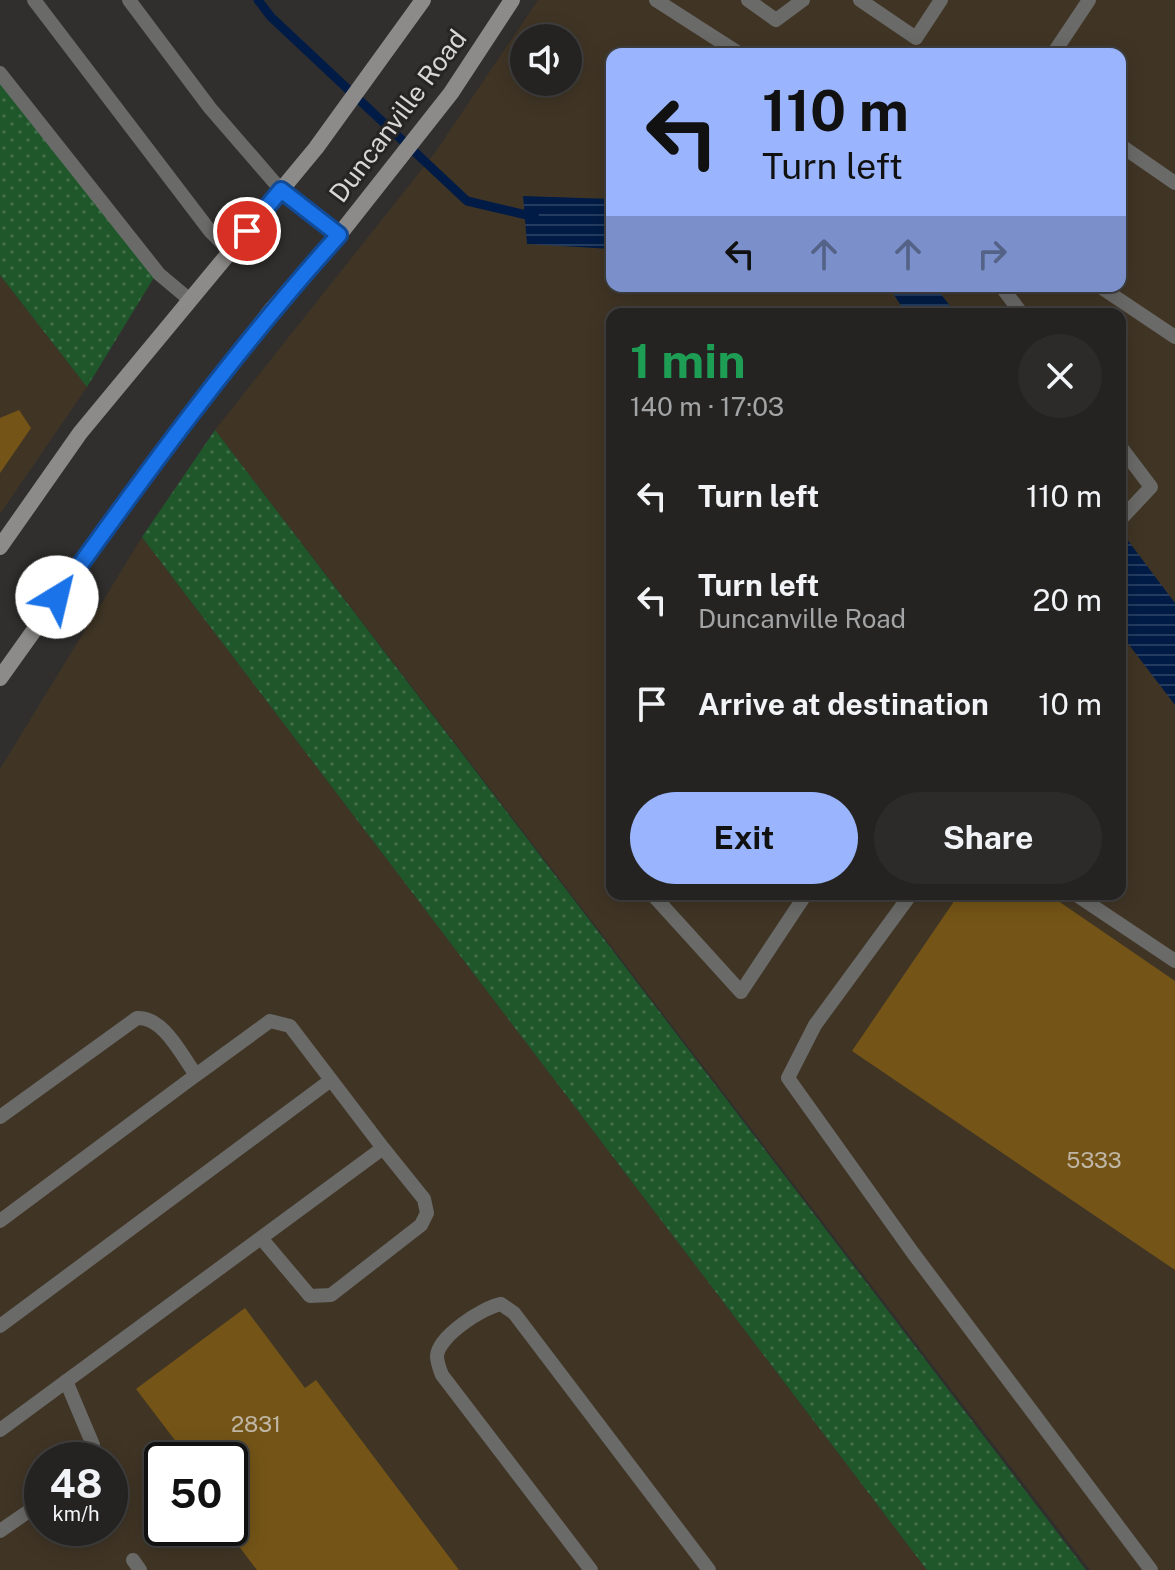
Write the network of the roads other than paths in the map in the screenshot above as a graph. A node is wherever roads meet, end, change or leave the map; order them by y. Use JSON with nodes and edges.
{"nodes":[{"id":1,"x":34,"y":0,"type":"edge"},
{"id":2,"x":129,"y":0,"type":"edge"},
{"id":3,"x":423,"y":0,"type":"edge"},
{"id":4,"x":512,"y":0,"type":"edge"},
{"id":5,"x":656,"y":0,"type":"edge"},
{"id":6,"x":748,"y":0,"type":"edge"},
{"id":7,"x":803,"y":0,"type":"edge"},
{"id":8,"x":860,"y":0,"type":"edge"},
{"id":9,"x":941,"y":0,"type":"edge"},
{"id":10,"x":1089,"y":0,"type":"edge"},
{"id":11,"x":731,"y":48,"type":"edge"},
{"id":12,"x":1057,"y":48,"type":"edge"},
{"id":13,"x":0,"y":73,"type":"edge"},
{"id":14,"x":1126,"y":149,"type":"edge"},
{"id":15,"x":1175,"y":183,"type":"edge"},
{"id":16,"x":281,"y":190,"type":"junction"},
{"id":17,"x":339,"y":235,"type":"junction"},
{"id":18,"x":230,"y":251,"type":"junction"},
{"id":19,"x":1108,"y":292,"type":"edge"},
{"id":20,"x":190,"y":300,"type":"junction"},
{"id":21,"x":1175,"y":337,"type":"edge"},
{"id":22,"x":1126,"y":454,"type":"edge"},
{"id":23,"x":1126,"y":515,"type":"edge"},
{"id":24,"x":0,"y":547,"type":"edge"},
{"id":25,"x":0,"y":678,"type":"edge"},
{"id":26,"x":657,"y":900,"type":"edge"},
{"id":27,"x":802,"y":900,"type":"edge"},
{"id":28,"x":907,"y":900,"type":"edge"},
{"id":29,"x":1084,"y":900,"type":"edge"},
{"id":30,"x":1175,"y":961,"type":"edge"},
{"id":31,"x":196,"y":1075,"type":"junction"},
{"id":32,"x":331,"y":1080,"type":"junction"},
{"id":33,"x":0,"y":1117,"type":"edge"},
{"id":34,"x":383,"y":1148,"type":"junction"},
{"id":35,"x":0,"y":1221,"type":"edge"},
{"id":36,"x":261,"y":1238,"type":"junction"},
{"id":37,"x":0,"y":1326,"type":"edge"},
{"id":38,"x":66,"y":1381,"type":"junction"},
{"id":39,"x":0,"y":1430,"type":"edge"},
{"id":40,"x":92,"y":1442,"type":"edge"},
{"id":41,"x":24,"y":1514,"type":"edge"},
{"id":42,"x":0,"y":1531,"type":"edge"},
{"id":43,"x":591,"y":1570,"type":"edge"},
{"id":44,"x":709,"y":1570,"type":"edge"},
{"id":45,"x":1151,"y":1570,"type":"edge"}],
"edges":[{"from":1,"to":18,"type":"lane"},
{"from":2,"to":16,"type":"lane"},
{"from":3,"to":16,"type":"main road","name":"Duncanville Road"},
{"from":4,"to":17,"type":"main road","name":"Duncanville Road"},
{"from":5,"to":11,"type":"lane"},
{"from":6,"to":7,"type":"lane"},
{"from":8,"to":9,"type":"lane"},
{"from":10,"to":12,"type":"lane"},
{"from":13,"to":20,"type":"lane"},
{"from":14,"to":15,"type":"lane"},
{"from":16,"to":17,"type":"main road"},
{"from":16,"to":18,"type":"main road","name":"Duncanville Road"},
{"from":17,"to":25,"type":"main road","name":"Duncanville Road"},
{"from":18,"to":20,"type":"main road","name":"Duncanville Road"},
{"from":19,"to":21,"type":"lane"},
{"from":20,"to":24,"type":"main road","name":"Duncanville Road"},
{"from":22,"to":23,"type":"lane"},
{"from":26,"to":27,"type":"lane"},
{"from":28,"to":45,"type":"lane"},
{"from":29,"to":30,"type":"lane"},
{"from":31,"to":32,"type":"lane"},
{"from":31,"to":33,"type":"lane"},
{"from":31,"to":35,"type":"lane"},
{"from":32,"to":34,"type":"lane"},
{"from":32,"to":37,"type":"lane"},
{"from":34,"to":36,"type":"lane"},
{"from":34,"to":36,"type":"lane"},
{"from":36,"to":38,"type":"lane"},
{"from":38,"to":39,"type":"lane"},
{"from":38,"to":40,"type":"lane"},
{"from":41,"to":42,"type":"lane"},
{"from":43,"to":44,"type":"lane"}]}
